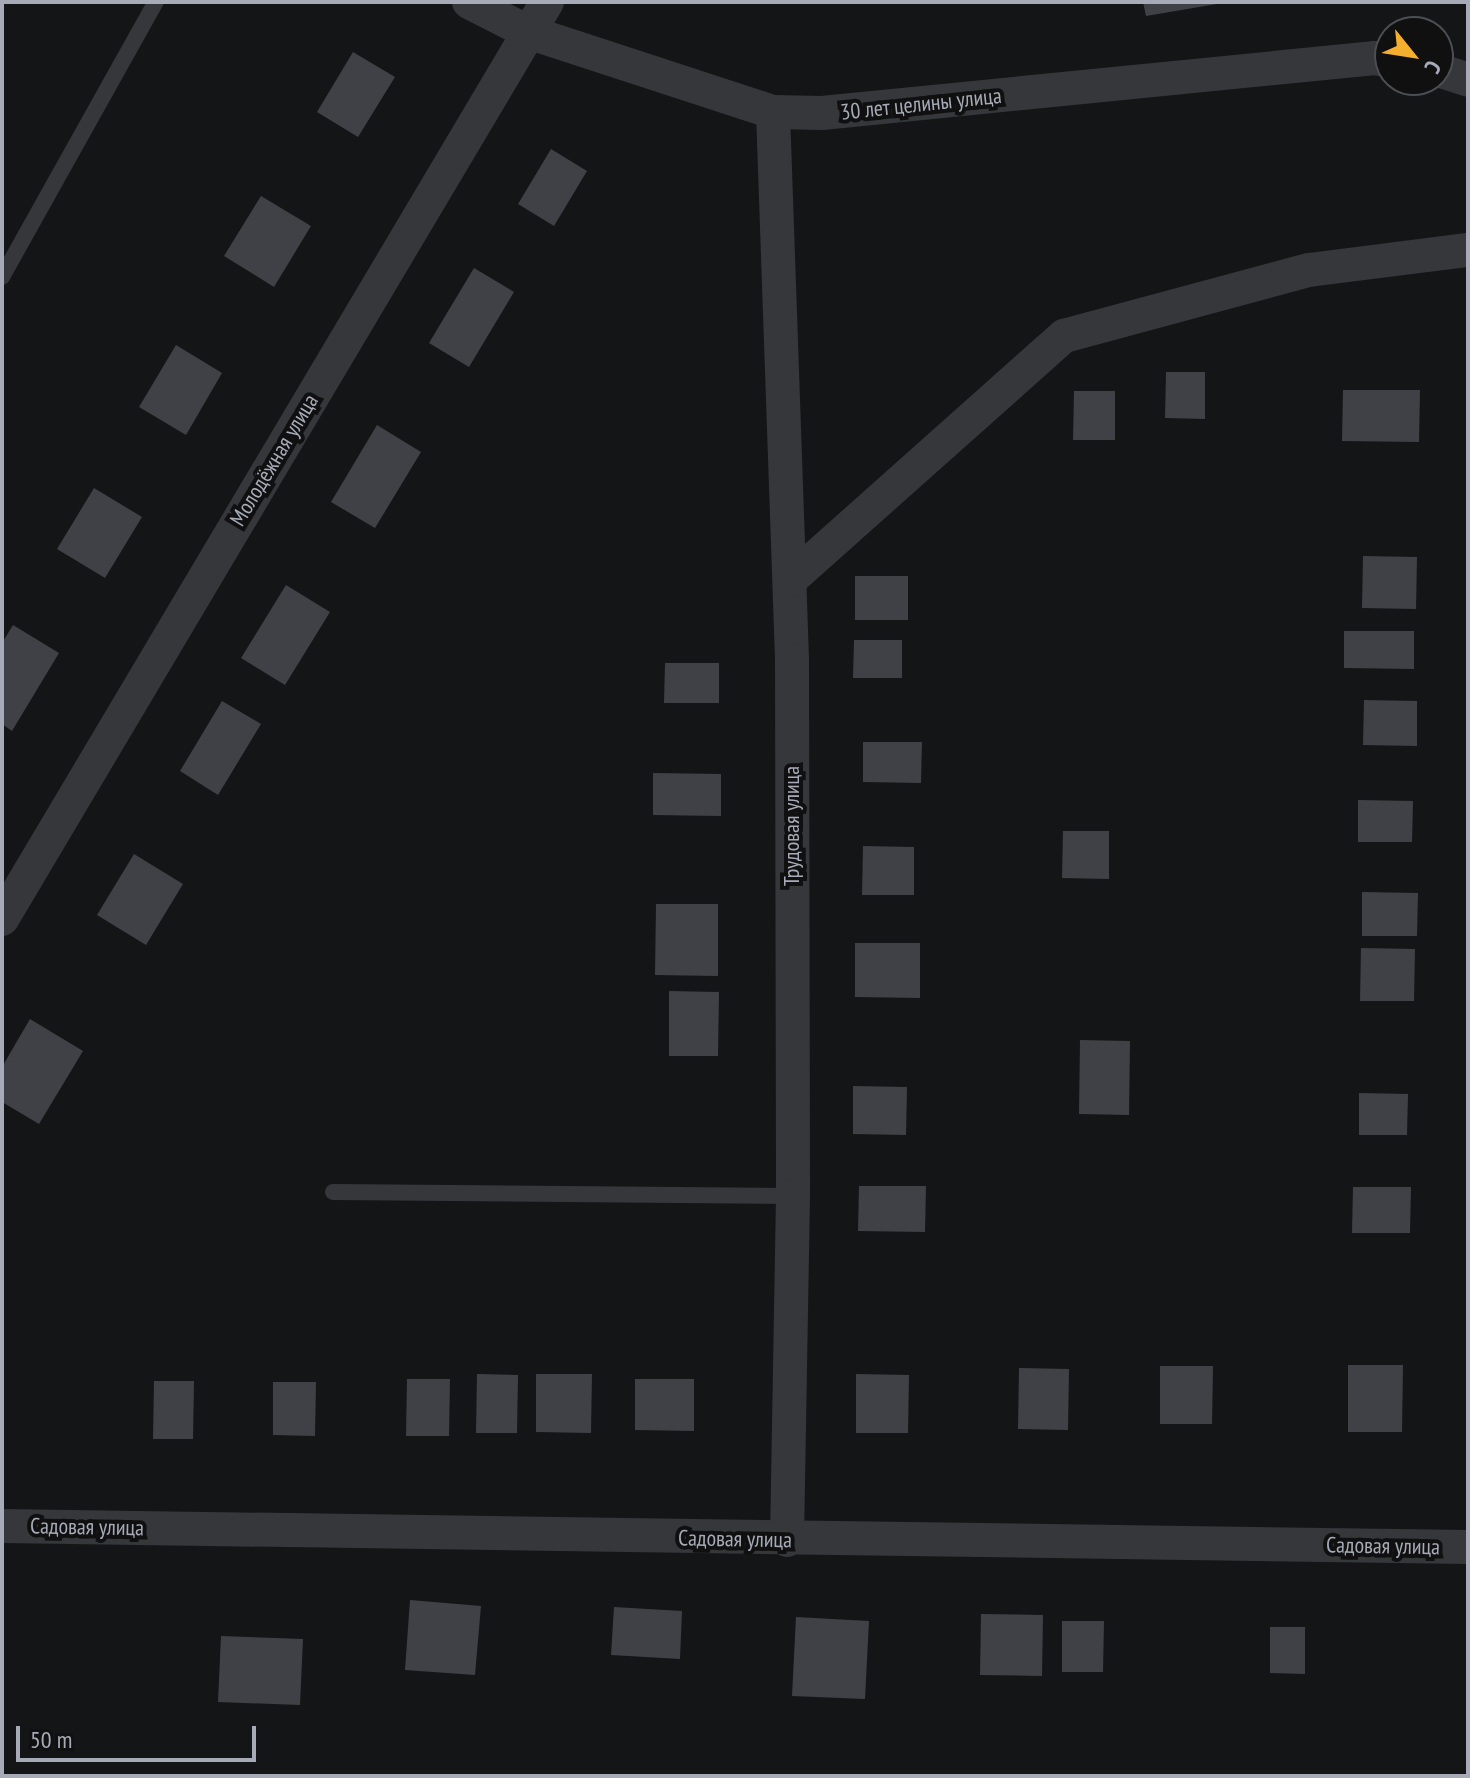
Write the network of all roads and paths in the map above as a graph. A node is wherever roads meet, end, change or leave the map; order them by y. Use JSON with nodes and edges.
{"nodes":[{"id":1,"x":156,"y":2,"type":"edge"},
{"id":2,"x":469,"y":2,"type":"edge"},
{"id":3,"x":547,"y":2,"type":"edge"},
{"id":4,"x":528,"y":32,"type":"junction"},
{"id":5,"x":1374,"y":58,"type":"edge"},
{"id":6,"x":773,"y":112,"type":"junction"},
{"id":7,"x":1468,"y":250,"type":"edge"},
{"id":8,"x":2,"y":277,"type":"edge"},
{"id":9,"x":790,"y":580,"type":"junction"},
{"id":10,"x":2,"y":919,"type":"edge"},
{"id":11,"x":333,"y":1192,"type":"dead end"},
{"id":12,"x":793,"y":1196,"type":"junction"},
{"id":13,"x":2,"y":1526,"type":"edge"},
{"id":14,"x":787,"y":1540,"type":"junction"},
{"id":15,"x":1468,"y":1547,"type":"edge"}],
"edges":[{"from":1,"to":8,"type":"lane"},
{"from":2,"to":4,"type":"street","name":"30 лет целины улица"},
{"from":3,"to":4,"type":"street","name":"Молодёжная улица"},
{"from":4,"to":6,"type":"street","name":"30 лет целины улица"},
{"from":4,"to":10,"type":"street","name":"Молодёжная улица"},
{"from":5,"to":6,"type":"street","name":"30 лет целины улица"},
{"from":6,"to":9,"type":"street","name":"Трудовая улица"},
{"from":7,"to":9,"type":"street"},
{"from":9,"to":12,"type":"street","name":"Трудовая улица"},
{"from":11,"to":12,"type":"lane"},
{"from":12,"to":14,"type":"street","name":"Трудовая улица"},
{"from":13,"to":14,"type":"street","name":"Садовая улица"},
{"from":14,"to":15,"type":"street","name":"Садовая улица"}]}
